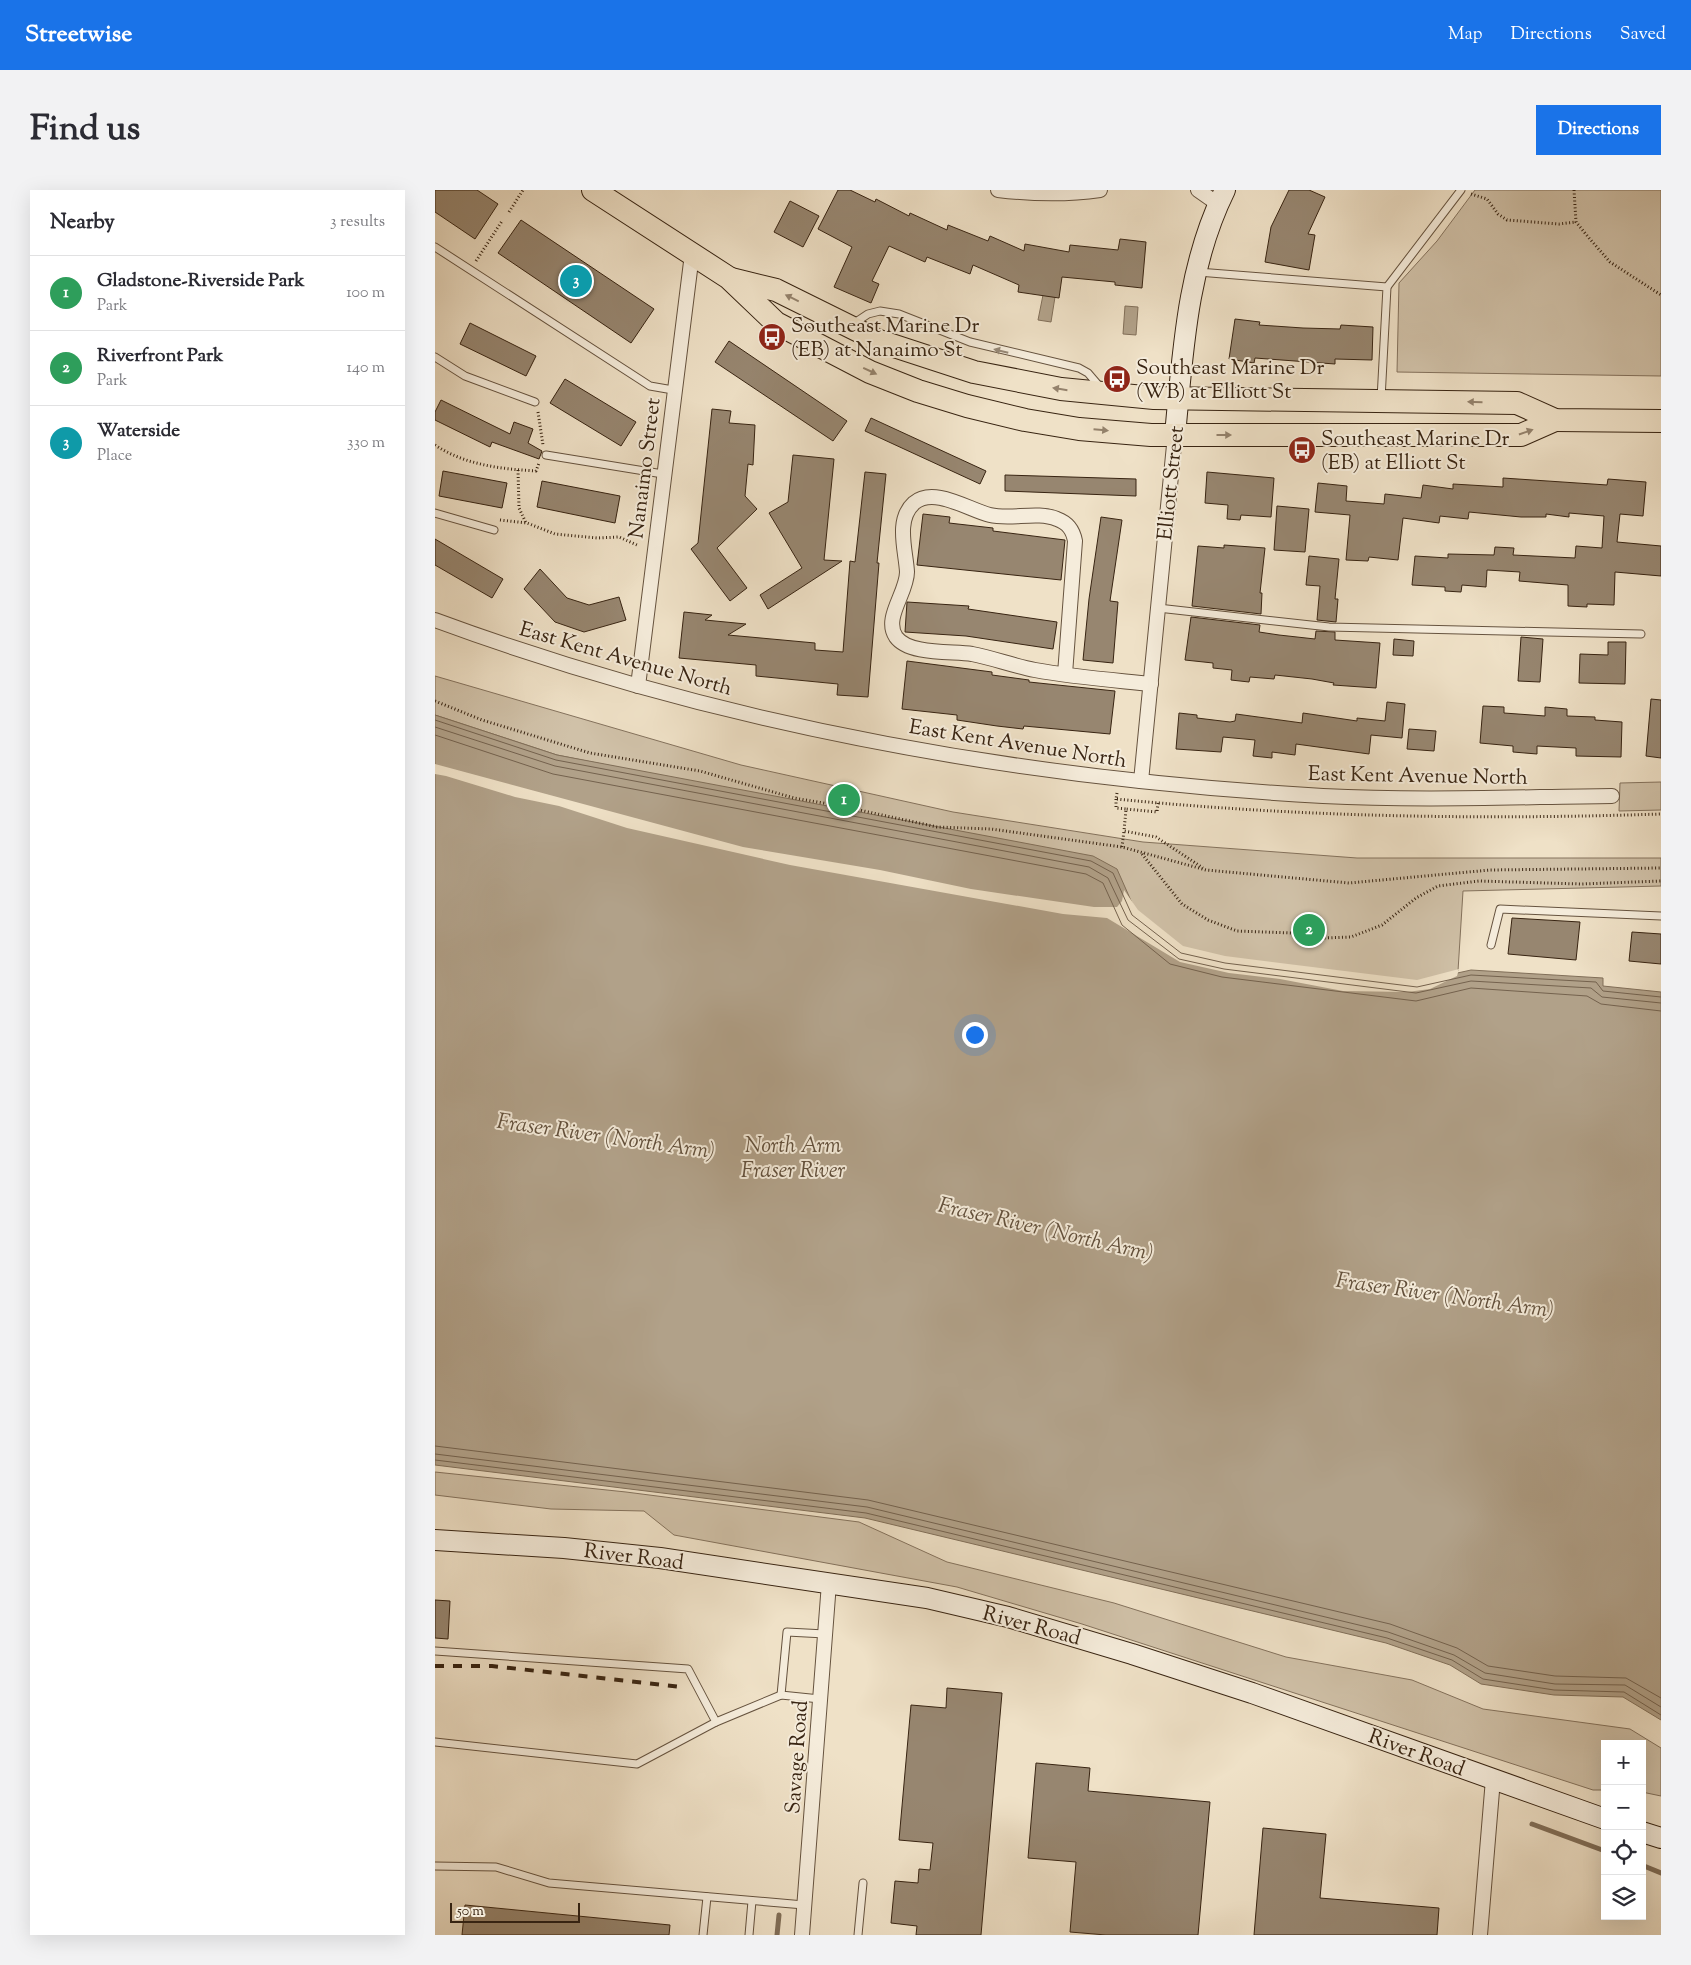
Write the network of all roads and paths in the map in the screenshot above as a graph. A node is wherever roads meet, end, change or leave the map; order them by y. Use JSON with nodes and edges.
{"nodes":[{"id":1,"x":523,"y":190,"type":"edge"},
{"id":2,"x":593,"y":190,"type":"edge"},
{"id":3,"x":998,"y":190,"type":"edge"},
{"id":4,"x":1099,"y":190,"type":"edge"},
{"id":5,"x":1198,"y":190,"type":"edge"},
{"id":6,"x":1461,"y":190,"type":"edge"},
{"id":7,"x":1574,"y":190,"type":"edge"},
{"id":8,"x":1222,"y":197,"type":"edge"},
{"id":9,"x":509,"y":212,"type":"dead end"},
{"id":10,"x":503,"y":221,"type":"dead end"},
{"id":11,"x":1576,"y":222,"type":"junction"},
{"id":12,"x":435,"y":247,"type":"edge"},
{"id":13,"x":692,"y":254,"type":"junction"},
{"id":14,"x":470,"y":270,"type":"junction"},
{"id":15,"x":1195,"y":272,"type":"junction"},
{"id":16,"x":729,"y":278,"type":"junction"},
{"id":17,"x":1387,"y":287,"type":"junction"},
{"id":18,"x":1661,"y":295,"type":"edge"},
{"id":19,"x":850,"y":326,"type":"junction"},
{"id":20,"x":435,"y":357,"type":"edge"},
{"id":21,"x":673,"y":390,"type":"junction"},
{"id":22,"x":1106,"y":395,"type":"junction"},
{"id":23,"x":1178,"y":398,"type":"junction"},
{"id":24,"x":1381,"y":400,"type":"junction"},
{"id":25,"x":535,"y":402,"type":"joint"},
{"id":26,"x":1555,"y":420,"type":"junction"},
{"id":27,"x":1661,"y":421,"type":"edge"},
{"id":28,"x":1175,"y":435,"type":"junction"},
{"id":29,"x":435,"y":445,"type":"edge"},
{"id":30,"x":546,"y":455,"type":"junction"},
{"id":31,"x":518,"y":470,"type":"junction"},
{"id":32,"x":663,"y":474,"type":"junction"},
{"id":33,"x":435,"y":513,"type":"edge"},
{"id":34,"x":527,"y":523,"type":"junction"},
{"id":35,"x":494,"y":530,"type":"joint"},
{"id":36,"x":637,"y":545,"type":"dead end"},
{"id":37,"x":1157,"y":608,"type":"junction"},
{"id":38,"x":435,"y":620,"type":"edge"},
{"id":39,"x":1641,"y":634,"type":"dead end"},
{"id":40,"x":1065,"y":674,"type":"junction"},
{"id":41,"x":1151,"y":684,"type":"junction"},
{"id":42,"x":638,"y":686,"type":"junction"},
{"id":43,"x":435,"y":701,"type":"edge"},
{"id":44,"x":1141,"y":782,"type":"junction"},
{"id":45,"x":1117,"y":791,"type":"dead end"},
{"id":46,"x":1612,"y":796,"type":"dead end"},
{"id":47,"x":1117,"y":799,"type":"junction"},
{"id":48,"x":1126,"y":809,"type":"junction"},
{"id":49,"x":1661,"y":814,"type":"edge"},
{"id":50,"x":1604,"y":815,"type":"dead end"},
{"id":51,"x":1124,"y":831,"type":"junction"},
{"id":52,"x":1122,"y":847,"type":"junction"},
{"id":53,"x":1142,"y":853,"type":"junction"},
{"id":54,"x":1661,"y":868,"type":"edge"},
{"id":55,"x":1206,"y":870,"type":"junction"},
{"id":56,"x":1661,"y":881,"type":"edge"},
{"id":57,"x":1661,"y":916,"type":"edge"},
{"id":58,"x":1491,"y":945,"type":"dead end"},
{"id":59,"x":435,"y":1540,"type":"edge"},
{"id":60,"x":829,"y":1583,"type":"junction"},
{"id":61,"x":825,"y":1634,"type":"junction"},
{"id":62,"x":435,"y":1651,"type":"edge"},
{"id":63,"x":781,"y":1695,"type":"junction"},
{"id":64,"x":820,"y":1698,"type":"junction"},
{"id":65,"x":716,"y":1722,"type":"junction"},
{"id":66,"x":435,"y":1742,"type":"edge"},
{"id":67,"x":1493,"y":1779,"type":"junction"},
{"id":68,"x":1601,"y":1817,"type":"edge"},
{"id":69,"x":1646,"y":1833,"type":"edge"},
{"id":70,"x":1661,"y":1838,"type":"edge"},
{"id":71,"x":435,"y":1866,"type":"edge"},
{"id":72,"x":863,"y":1883,"type":"dead end"},
{"id":73,"x":707,"y":1897,"type":"junction"},
{"id":74,"x":752,"y":1901,"type":"junction"},
{"id":75,"x":804,"y":1905,"type":"junction"},
{"id":76,"x":703,"y":1935,"type":"edge"},
{"id":77,"x":749,"y":1935,"type":"edge"},
{"id":78,"x":802,"y":1935,"type":"edge"},
{"id":79,"x":858,"y":1935,"type":"edge"},
{"id":80,"x":1480,"y":1935,"type":"edge"}],
"edges":[{"from":1,"to":9,"type":"path"},
{"from":2,"to":13,"type":"main road"},
{"from":3,"to":4,"type":"street"},
{"from":5,"to":8,"type":"street"},
{"from":6,"to":11,"type":"path"},
{"from":6,"to":17,"type":"lane"},
{"from":7,"to":11,"type":"path"},
{"from":8,"to":15,"type":"street","name":"Elliott Street"},
{"from":10,"to":14,"type":"path"},
{"from":11,"to":18,"type":"path"},
{"from":12,"to":14,"type":"lane"},
{"from":13,"to":16,"type":"main road"},
{"from":13,"to":21,"type":"street","name":"Nanaimo Street"},
{"from":14,"to":21,"type":"lane"},
{"from":15,"to":17,"type":"lane"},
{"from":15,"to":23,"type":"street","name":"Elliott Street"},
{"from":19,"to":16,"type":"main road","one_way":true},
{"from":16,"to":28,"type":"main road","one_way":true},
{"from":17,"to":24,"type":"lane"},
{"from":22,"to":19,"type":"main road","one_way":true},
{"from":22,"to":19,"type":"lane","one_way":true},
{"from":20,"to":25,"type":"lane"},
{"from":21,"to":32,"type":"street","name":"Nanaimo Street"},
{"from":22,"to":23,"type":"main road"},
{"from":23,"to":24,"type":"main road"},
{"from":23,"to":28,"type":"street","name":"Elliott Street"},
{"from":26,"to":24,"type":"main road","one_way":true},
{"from":25,"to":30,"type":"path"},
{"from":26,"to":27,"type":"main road"},
{"from":28,"to":26,"type":"main road","one_way":true},
{"from":28,"to":37,"type":"street","name":"Elliott Street"},
{"from":29,"to":31,"type":"path"},
{"from":30,"to":31,"type":"path"},
{"from":30,"to":32,"type":"lane"},
{"from":31,"to":34,"type":"path"},
{"from":32,"to":42,"type":"street","name":"Nanaimo Street"},
{"from":33,"to":35,"type":"lane"},
{"from":34,"to":35,"type":"path"},
{"from":34,"to":36,"type":"path"},
{"from":37,"to":39,"type":"lane"},
{"from":37,"to":41,"type":"street","name":"Elliott Street"},
{"from":38,"to":42,"type":"street","name":"East Kent Avenue North"},
{"from":40,"to":40,"type":"street"},
{"from":40,"to":41,"type":"street"},
{"from":41,"to":44,"type":"street","name":"Elliott Street"},
{"from":42,"to":44,"type":"street","name":"East Kent Avenue North"},
{"from":43,"to":52,"type":"path"},
{"from":44,"to":46,"type":"street","name":"East Kent Avenue North"},
{"from":45,"to":47,"type":"path"},
{"from":47,"to":48,"type":"path"},
{"from":47,"to":48,"type":"path"},
{"from":48,"to":51,"type":"path"},
{"from":49,"to":50,"type":"path"},
{"from":51,"to":52,"type":"path"},
{"from":51,"to":55,"type":"path"},
{"from":52,"to":53,"type":"path"},
{"from":53,"to":55,"type":"path"},
{"from":53,"to":56,"type":"path"},
{"from":54,"to":55,"type":"path"},
{"from":57,"to":58,"type":"lane"},
{"from":59,"to":60,"type":"street","name":"River Road"},
{"from":60,"to":61,"type":"street","name":"Savage Road"},
{"from":60,"to":67,"type":"street","name":"River Road"},
{"from":61,"to":63,"type":"lane"},
{"from":61,"to":64,"type":"street","name":"Savage Road"},
{"from":62,"to":65,"type":"lane"},
{"from":63,"to":64,"type":"lane"},
{"from":63,"to":65,"type":"lane"},
{"from":64,"to":75,"type":"street","name":"Savage Road"},
{"from":65,"to":66,"type":"lane"},
{"from":67,"to":68,"type":"street","name":"River Road"},
{"from":67,"to":80,"type":"street"},
{"from":69,"to":70,"type":"street"},
{"from":71,"to":73,"type":"lane"},
{"from":72,"to":79,"type":"lane"},
{"from":73,"to":74,"type":"lane"},
{"from":73,"to":76,"type":"lane"},
{"from":74,"to":75,"type":"lane"},
{"from":74,"to":77,"type":"lane"},
{"from":75,"to":78,"type":"street","name":"Savage Road"}]}
